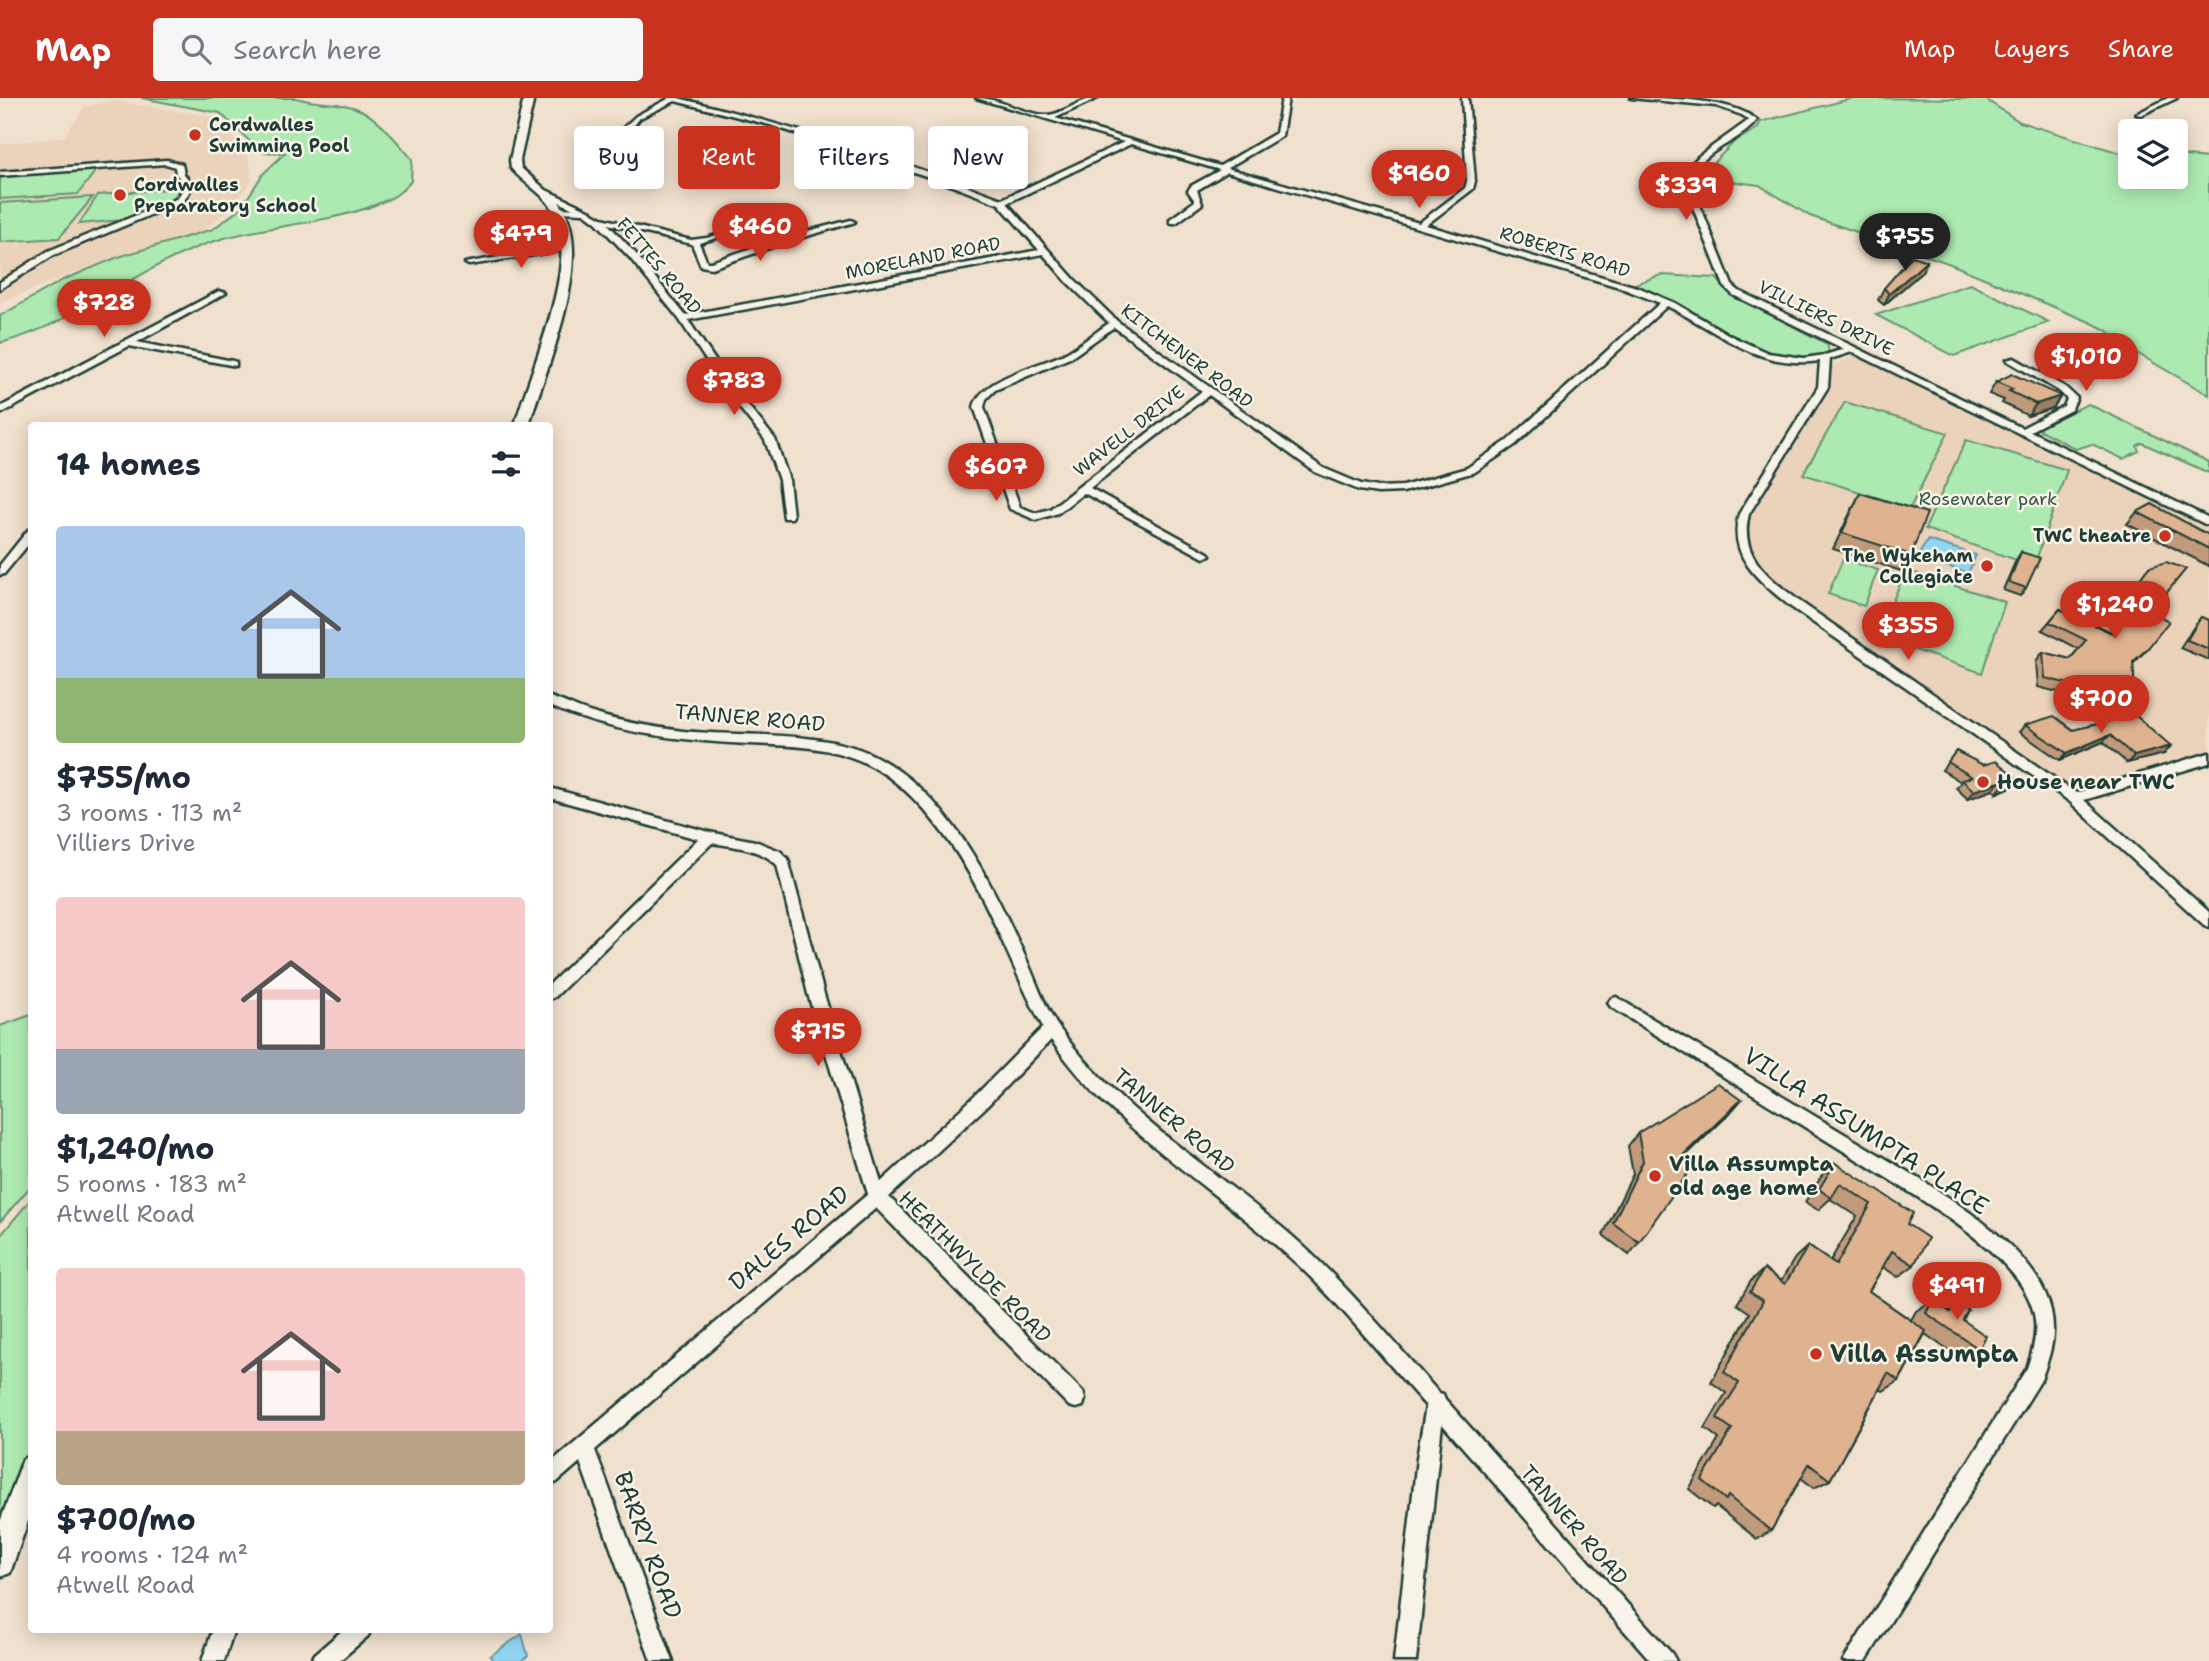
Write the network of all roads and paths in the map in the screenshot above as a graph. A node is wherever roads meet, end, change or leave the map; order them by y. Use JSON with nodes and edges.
{"nodes":[{"id":1,"x":529,"y":98,"type":"edge"},
{"id":2,"x":979,"y":98,"type":"edge"},
{"id":3,"x":1095,"y":98,"type":"edge"},
{"id":4,"x":1285,"y":98,"type":"edge"},
{"id":5,"x":1465,"y":98,"type":"edge"},
{"id":6,"x":1634,"y":98,"type":"edge"},
{"id":7,"x":2174,"y":98,"type":"edge"},
{"id":8,"x":672,"y":99,"type":"edge"},
{"id":9,"x":2139,"y":114,"type":"dead end"},
{"id":10,"x":1049,"y":118,"type":"junction"},
{"id":11,"x":630,"y":126,"type":"edge"},
{"id":12,"x":1130,"y":142,"type":"junction"},
{"id":13,"x":1224,"y":169,"type":"junction"},
{"id":14,"x":0,"y":174,"type":"edge"},
{"id":15,"x":540,"y":191,"type":"junction"},
{"id":16,"x":1002,"y":202,"type":"junction"},
{"id":17,"x":559,"y":210,"type":"junction"},
{"id":18,"x":586,"y":211,"type":"junction"},
{"id":19,"x":599,"y":220,"type":"junction"},
{"id":20,"x":1173,"y":221,"type":"dead end"},
{"id":21,"x":851,"y":222,"type":"dead end"},
{"id":22,"x":1422,"y":225,"type":"junction"},
{"id":23,"x":749,"y":226,"type":"dead end"},
{"id":24,"x":695,"y":243,"type":"junction"},
{"id":25,"x":569,"y":247,"type":"junction"},
{"id":26,"x":1045,"y":251,"type":"junction"},
{"id":27,"x":469,"y":263,"type":"dead end"},
{"id":28,"x":0,"y":286,"type":"edge"},
{"id":29,"x":222,"y":293,"type":"dead end"},
{"id":30,"x":1666,"y":302,"type":"junction"},
{"id":31,"x":683,"y":318,"type":"junction"},
{"id":32,"x":1114,"y":323,"type":"junction"},
{"id":33,"x":128,"y":343,"type":"junction"},
{"id":34,"x":1850,"y":350,"type":"junction"},
{"id":35,"x":1825,"y":359,"type":"junction"},
{"id":36,"x":2011,"y":360,"type":"dead end"},
{"id":37,"x":233,"y":364,"type":"dead end"},
{"id":38,"x":2035,"y":386,"type":"edge"},
{"id":39,"x":1208,"y":391,"type":"junction"},
{"id":40,"x":0,"y":411,"type":"edge"},
{"id":41,"x":523,"y":422,"type":"edge"},
{"id":42,"x":2019,"y":429,"type":"junction"},
{"id":43,"x":1085,"y":489,"type":"junction"},
{"id":44,"x":788,"y":516,"type":"dead end"},
{"id":45,"x":2209,"y":522,"type":"edge"},
{"id":46,"x":28,"y":538,"type":"edge"},
{"id":47,"x":1204,"y":555,"type":"dead end"},
{"id":48,"x":0,"y":572,"type":"edge"},
{"id":49,"x":553,"y":702,"type":"edge"},
{"id":50,"x":2209,"y":758,"type":"edge"},
{"id":51,"x":553,"y":794,"type":"edge"},
{"id":52,"x":2074,"y":798,"type":"junction"},
{"id":53,"x":709,"y":837,"type":"junction"},
{"id":54,"x":2209,"y":921,"type":"edge"},
{"id":55,"x":553,"y":990,"type":"edge"},
{"id":56,"x":1616,"y":1003,"type":"dead end"},
{"id":57,"x":1051,"y":1029,"type":"junction"},
{"id":58,"x":877,"y":1197,"type":"junction"},
{"id":59,"x":1076,"y":1399,"type":"dead end"},
{"id":60,"x":1436,"y":1401,"type":"junction"},
{"id":61,"x":584,"y":1447,"type":"junction"},
{"id":62,"x":553,"y":1473,"type":"edge"},
{"id":63,"x":28,"y":1480,"type":"edge"},
{"id":64,"x":0,"y":1563,"type":"edge"},
{"id":65,"x":223,"y":1633,"type":"edge"},
{"id":66,"x":355,"y":1633,"type":"edge"},
{"id":67,"x":213,"y":1661,"type":"edge"},
{"id":68,"x":322,"y":1661,"type":"edge"},
{"id":69,"x":662,"y":1661,"type":"edge"},
{"id":70,"x":1405,"y":1661,"type":"edge"},
{"id":71,"x":1665,"y":1661,"type":"edge"},
{"id":72,"x":1854,"y":1661,"type":"edge"}],
"edges":[{"from":1,"to":15,"type":"street"},
{"from":2,"to":10,"type":"street","name":"ROBERTS ROAD"},
{"from":3,"to":10,"type":"street"},
{"from":4,"to":13,"type":"street"},
{"from":5,"to":22,"type":"street"},
{"from":6,"to":34,"type":"street","name":"VILLIERS DRIVE"},
{"from":7,"to":9,"type":"street"},
{"from":8,"to":11,"type":"street"},
{"from":8,"to":16,"type":"street","name":"KITCHENER ROAD"},
{"from":10,"to":12,"type":"street","name":"ROBERTS ROAD"},
{"from":12,"to":13,"type":"street","name":"ROBERTS ROAD"},
{"from":12,"to":16,"type":"street"},
{"from":13,"to":20,"type":"street"},
{"from":13,"to":22,"type":"street","name":"ROBERTS ROAD"},
{"from":14,"to":28,"type":"street"},
{"from":15,"to":17,"type":"street"},
{"from":15,"to":18,"type":"street"},
{"from":16,"to":26,"type":"street","name":"KITCHENER ROAD"},
{"from":17,"to":18,"type":"street","name":"FETTES ROAD"},
{"from":17,"to":25,"type":"street"},
{"from":18,"to":19,"type":"street","name":"FETTES ROAD"},
{"from":19,"to":24,"type":"street"},
{"from":19,"to":31,"type":"street","name":"FETTES ROAD"},
{"from":21,"to":24,"type":"street"},
{"from":22,"to":30,"type":"street","name":"ROBERTS ROAD"},
{"from":23,"to":24,"type":"street"},
{"from":25,"to":27,"type":"street"},
{"from":25,"to":41,"type":"street"},
{"from":26,"to":31,"type":"street","name":"MORELAND ROAD"},
{"from":26,"to":32,"type":"street","name":"KITCHENER ROAD"},
{"from":29,"to":33,"type":"street"},
{"from":30,"to":35,"type":"street","name":"ROBERTS ROAD"},
{"from":30,"to":39,"type":"street","name":"KITCHENER ROAD"},
{"from":31,"to":44,"type":"street","name":"FETTES ROAD"},
{"from":32,"to":39,"type":"street","name":"KITCHENER ROAD"},
{"from":32,"to":43,"type":"street","name":"WAVELL DRIVE"},
{"from":33,"to":37,"type":"street"},
{"from":33,"to":40,"type":"street"},
{"from":34,"to":35,"type":"street","name":"ROBERTS ROAD"},
{"from":34,"to":42,"type":"street","name":"VILLIERS DRIVE"},
{"from":35,"to":52,"type":"street"},
{"from":36,"to":42,"type":"street"},
{"from":38,"to":42,"type":"street"},
{"from":39,"to":43,"type":"street","name":"WAVELL DRIVE"},
{"from":42,"to":45,"type":"street","name":"VILLIERS DRIVE"},
{"from":43,"to":47,"type":"street"},
{"from":46,"to":48,"type":"street"},
{"from":49,"to":57,"type":"street","name":"TANNER ROAD"},
{"from":50,"to":52,"type":"street"},
{"from":51,"to":53,"type":"street","name":"HEATHWYLDE ROAD"},
{"from":52,"to":54,"type":"street"},
{"from":53,"to":55,"type":"street"},
{"from":53,"to":58,"type":"street","name":"HEATHWYLDE ROAD"},
{"from":56,"to":72,"type":"street","name":"VILLA ASSUMPTA PLACE"},
{"from":57,"to":58,"type":"street","name":"DALES ROAD"},
{"from":57,"to":60,"type":"street","name":"TANNER ROAD"},
{"from":58,"to":59,"type":"street","name":"HEATHWYLDE ROAD"},
{"from":58,"to":61,"type":"street","name":"DALES ROAD"},
{"from":60,"to":70,"type":"street"},
{"from":60,"to":71,"type":"street","name":"TANNER ROAD"},
{"from":61,"to":62,"type":"street","name":"DALES ROAD"},
{"from":61,"to":69,"type":"street","name":"BARRY ROAD"},
{"from":63,"to":64,"type":"street"},
{"from":65,"to":67,"type":"street"},
{"from":66,"to":68,"type":"street"}]}
